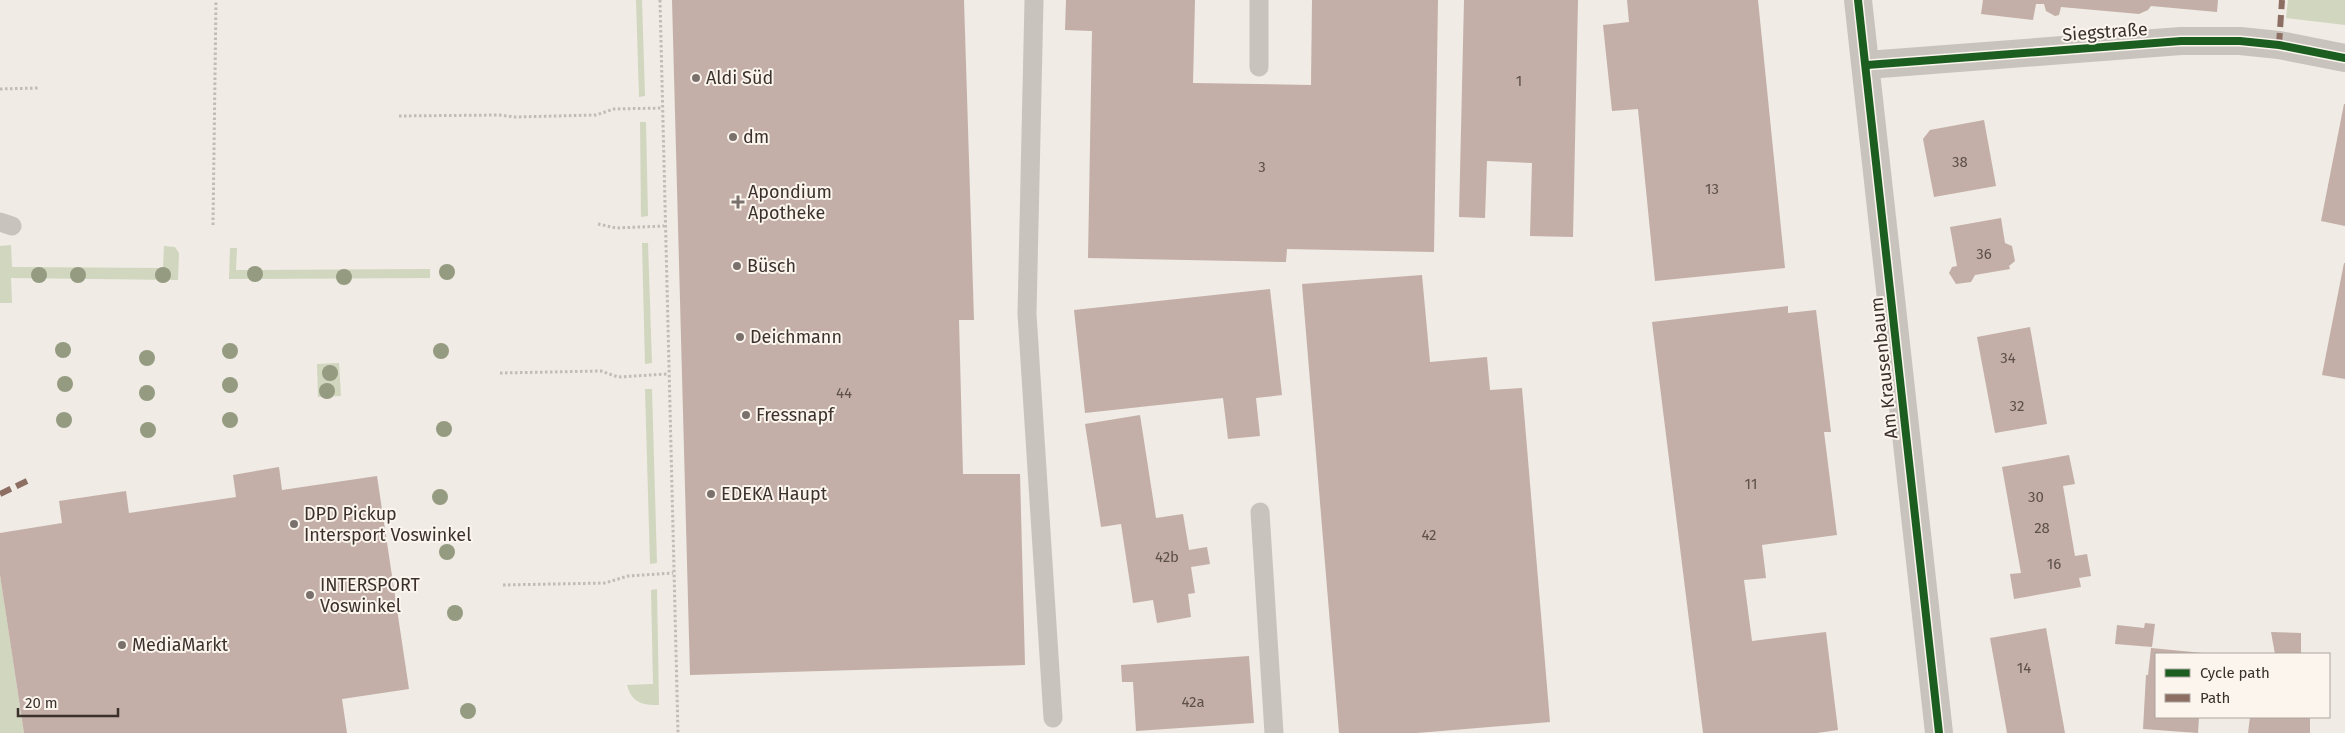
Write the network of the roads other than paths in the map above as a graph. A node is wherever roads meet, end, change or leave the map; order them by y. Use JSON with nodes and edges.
{"nodes":[{"id":1,"x":1034,"y":0,"type":"edge"},
{"id":2,"x":1259,"y":0,"type":"edge"},
{"id":3,"x":1858,"y":0,"type":"edge"},
{"id":4,"x":2345,"y":58,"type":"edge"},
{"id":5,"x":1866,"y":65,"type":"junction"},
{"id":6,"x":1259,"y":67,"type":"dead end"},
{"id":7,"x":0,"y":222,"type":"edge"},
{"id":8,"x":0,"y":230,"type":"edge"},
{"id":9,"x":1260,"y":512,"type":"dead end"},
{"id":10,"x":1053,"y":718,"type":"dead end"},
{"id":11,"x":1274,"y":733,"type":"edge"},
{"id":12,"x":1939,"y":733,"type":"edge"}],
"edges":[{"from":1,"to":10,"type":"lane"},
{"from":2,"to":6,"type":"lane"},
{"from":3,"to":5,"type":"street","name":"Am Krausenbaum"},
{"from":4,"to":5,"type":"street","name":"Siegstraße"},
{"from":5,"to":12,"type":"street","name":"Am Krausenbaum"},
{"from":7,"to":8,"type":"lane"},
{"from":9,"to":11,"type":"lane"}]}
